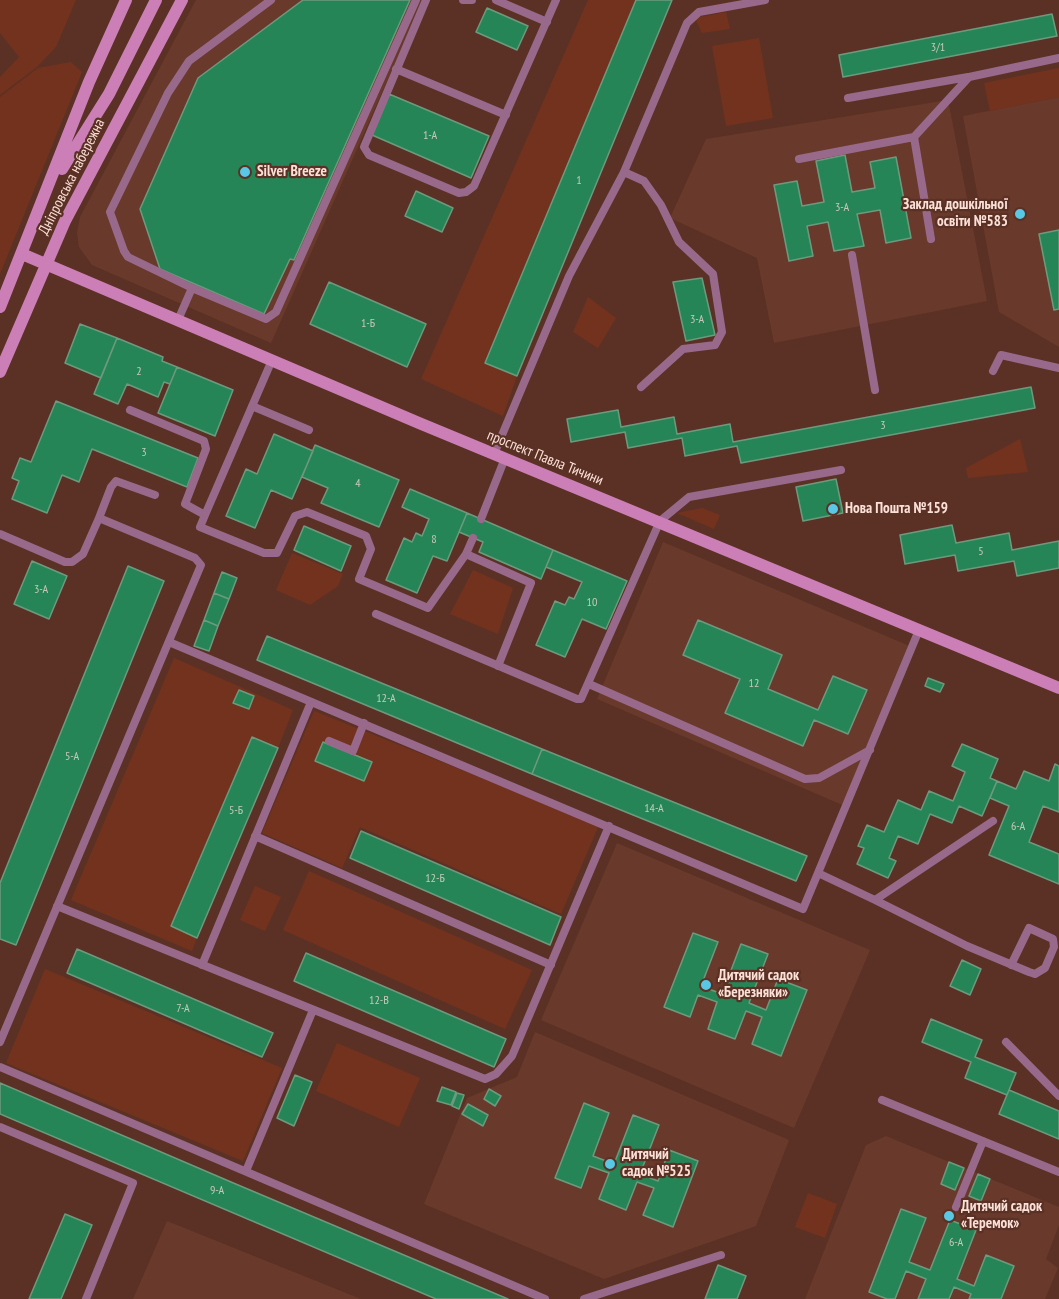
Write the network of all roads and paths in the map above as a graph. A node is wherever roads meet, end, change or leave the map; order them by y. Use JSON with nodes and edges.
{"nodes":[{"id":1,"x":126,"y":0,"type":"edge"},
{"id":2,"x":156,"y":0,"type":"edge"},
{"id":3,"x":182,"y":0,"type":"edge"},
{"id":4,"x":271,"y":0,"type":"edge"},
{"id":5,"x":416,"y":0,"type":"edge"},
{"id":6,"x":426,"y":0,"type":"edge"},
{"id":7,"x":463,"y":0,"type":"edge"},
{"id":8,"x":472,"y":0,"type":"edge"},
{"id":9,"x":496,"y":0,"type":"edge"},
{"id":10,"x":556,"y":0,"type":"edge"},
{"id":11,"x":765,"y":0,"type":"edge"},
{"id":12,"x":547,"y":22,"type":"junction"},
{"id":13,"x":1059,"y":58,"type":"edge"},
{"id":14,"x":396,"y":69,"type":"junction"},
{"id":15,"x":969,"y":77,"type":"junction"},
{"id":16,"x":848,"y":98,"type":"dead end"},
{"id":17,"x":506,"y":115,"type":"junction"},
{"id":18,"x":914,"y":137,"type":"junction"},
{"id":19,"x":798,"y":159,"type":"dead end"},
{"id":20,"x":624,"y":172,"type":"junction"},
{"id":21,"x":48,"y":191,"type":"junction"},
{"id":22,"x":931,"y":239,"type":"dead end"},
{"id":23,"x":22,"y":254,"type":"junction"},
{"id":24,"x":852,"y":255,"type":"dead end"},
{"id":25,"x":45,"y":264,"type":"junction"},
{"id":26,"x":192,"y":288,"type":"junction"},
{"id":27,"x":0,"y":307,"type":"edge"},
{"id":28,"x":178,"y":321,"type":"junction"},
{"id":29,"x":272,"y":360,"type":"junction"},
{"id":30,"x":1059,"y":368,"type":"edge"},
{"id":31,"x":0,"y":372,"type":"edge"},
{"id":32,"x":993,"y":372,"type":"dead end"},
{"id":33,"x":641,"y":387,"type":"dead end"},
{"id":34,"x":875,"y":390,"type":"dead end"},
{"id":35,"x":252,"y":406,"type":"junction"},
{"id":36,"x":130,"y":410,"type":"dead end"},
{"id":37,"x":309,"y":430,"type":"dead end"},
{"id":38,"x":500,"y":456,"type":"junction"},
{"id":39,"x":841,"y":470,"type":"dead end"},
{"id":40,"x":155,"y":495,"type":"dead end"},
{"id":41,"x":205,"y":515,"type":"junction"},
{"id":42,"x":99,"y":518,"type":"junction"},
{"id":43,"x":481,"y":519,"type":"dead end"},
{"id":44,"x":660,"y":521,"type":"junction"},
{"id":45,"x":0,"y":534,"type":"edge"},
{"id":46,"x":473,"y":538,"type":"dead end"},
{"id":47,"x":466,"y":554,"type":"junction"},
{"id":48,"x":376,"y":614,"type":"dead end"},
{"id":49,"x":918,"y":630,"type":"junction"},
{"id":50,"x":169,"y":642,"type":"junction"},
{"id":51,"x":498,"y":666,"type":"junction"},
{"id":52,"x":589,"y":684,"type":"junction"},
{"id":53,"x":1059,"y":688,"type":"edge"},
{"id":54,"x":310,"y":702,"type":"junction"},
{"id":55,"x":364,"y":723,"type":"junction"},
{"id":56,"x":328,"y":741,"type":"dead end"},
{"id":57,"x":871,"y":750,"type":"junction"},
{"id":58,"x":993,"y":821,"type":"dead end"},
{"id":59,"x":609,"y":826,"type":"junction"},
{"id":60,"x":255,"y":836,"type":"junction"},
{"id":61,"x":818,"y":873,"type":"junction"},
{"id":62,"x":875,"y":900,"type":"junction"},
{"id":63,"x":57,"y":906,"type":"junction"},
{"id":64,"x":1011,"y":964,"type":"junction"},
{"id":65,"x":202,"y":965,"type":"junction"},
{"id":66,"x":551,"y":965,"type":"junction"},
{"id":67,"x":313,"y":1010,"type":"junction"},
{"id":68,"x":0,"y":1042,"type":"edge"},
{"id":69,"x":1006,"y":1042,"type":"dead end"},
{"id":70,"x":0,"y":1067,"type":"edge"},
{"id":71,"x":1059,"y":1096,"type":"edge"},
{"id":72,"x":882,"y":1100,"type":"dead end"},
{"id":73,"x":0,"y":1126,"type":"edge"},
{"id":74,"x":983,"y":1141,"type":"junction"},
{"id":75,"x":246,"y":1171,"type":"junction"},
{"id":76,"x":1059,"y":1172,"type":"edge"},
{"id":77,"x":956,"y":1207,"type":"dead end"},
{"id":78,"x":721,"y":1255,"type":"dead end"},
{"id":79,"x":86,"y":1299,"type":"edge"},
{"id":80,"x":545,"y":1299,"type":"edge"},
{"id":81,"x":584,"y":1299,"type":"edge"}],
"edges":[{"from":1,"to":21,"type":"street","name":"Дніпровська набережна"},
{"from":2,"to":21,"type":"street","name":"Дніпровська набережна"},
{"from":3,"to":25,"type":"street","name":"Дніпровська набережна"},
{"from":4,"to":26,"type":"lane"},
{"from":5,"to":26,"type":"lane"},
{"from":6,"to":14,"type":"lane"},
{"from":7,"to":8,"type":"lane"},
{"from":9,"to":12,"type":"lane"},
{"from":10,"to":12,"type":"lane"},
{"from":11,"to":20,"type":"lane"},
{"from":12,"to":17,"type":"lane"},
{"from":13,"to":15,"type":"lane"},
{"from":14,"to":17,"type":"lane"},
{"from":14,"to":17,"type":"lane"},
{"from":15,"to":16,"type":"lane"},
{"from":15,"to":18,"type":"lane"},
{"from":18,"to":19,"type":"lane"},
{"from":18,"to":22,"type":"lane"},
{"from":20,"to":33,"type":"lane"},
{"from":20,"to":38,"type":"lane"},
{"from":21,"to":23,"type":"street","name":"Дніпровська набережна"},
{"from":23,"to":25,"type":"street","name":"проспект Павла Тичини"},
{"from":23,"to":27,"type":"street","name":"Дніпровська набережна"},
{"from":24,"to":34,"type":"lane"},
{"from":25,"to":28,"type":"street","name":"проспект Павла Тичини"},
{"from":25,"to":31,"type":"street","name":"Дніпровська набережна"},
{"from":26,"to":28,"type":"lane"},
{"from":28,"to":29,"type":"street","name":"проспект Павла Тичини"},
{"from":29,"to":35,"type":"lane"},
{"from":29,"to":38,"type":"street","name":"проспект Павла Тичини"},
{"from":30,"to":32,"type":"lane"},
{"from":35,"to":37,"type":"lane"},
{"from":35,"to":41,"type":"lane"},
{"from":36,"to":41,"type":"lane"},
{"from":38,"to":43,"type":"lane"},
{"from":38,"to":44,"type":"street","name":"проспект Павла Тичини"},
{"from":39,"to":44,"type":"lane"},
{"from":40,"to":42,"type":"lane"},
{"from":41,"to":47,"type":"lane"},
{"from":42,"to":45,"type":"lane"},
{"from":42,"to":50,"type":"lane"},
{"from":44,"to":49,"type":"street","name":"проспект Павла Тичини"},
{"from":44,"to":52,"type":"lane"},
{"from":46,"to":47,"type":"lane"},
{"from":47,"to":51,"type":"lane"},
{"from":48,"to":51,"type":"lane"},
{"from":49,"to":53,"type":"street","name":"проспект Павла Тичини"},
{"from":49,"to":57,"type":"lane"},
{"from":50,"to":54,"type":"lane"},
{"from":50,"to":63,"type":"lane"},
{"from":51,"to":52,"type":"lane"},
{"from":52,"to":57,"type":"lane"},
{"from":54,"to":55,"type":"lane"},
{"from":54,"to":60,"type":"lane"},
{"from":55,"to":56,"type":"lane"},
{"from":55,"to":59,"type":"lane"},
{"from":57,"to":61,"type":"lane"},
{"from":58,"to":62,"type":"lane"},
{"from":59,"to":61,"type":"lane"},
{"from":59,"to":66,"type":"lane"},
{"from":60,"to":65,"type":"lane"},
{"from":60,"to":66,"type":"lane"},
{"from":61,"to":62,"type":"lane"},
{"from":62,"to":64,"type":"lane"},
{"from":63,"to":65,"type":"lane"},
{"from":63,"to":68,"type":"lane"},
{"from":64,"to":64,"type":"lane"},
{"from":65,"to":67,"type":"lane"},
{"from":66,"to":67,"type":"lane"},
{"from":67,"to":75,"type":"lane"},
{"from":69,"to":71,"type":"lane"},
{"from":70,"to":75,"type":"lane"},
{"from":72,"to":74,"type":"lane"},
{"from":73,"to":79,"type":"lane"},
{"from":74,"to":76,"type":"lane"},
{"from":74,"to":77,"type":"lane"},
{"from":75,"to":80,"type":"lane"},
{"from":78,"to":81,"type":"lane"}]}
